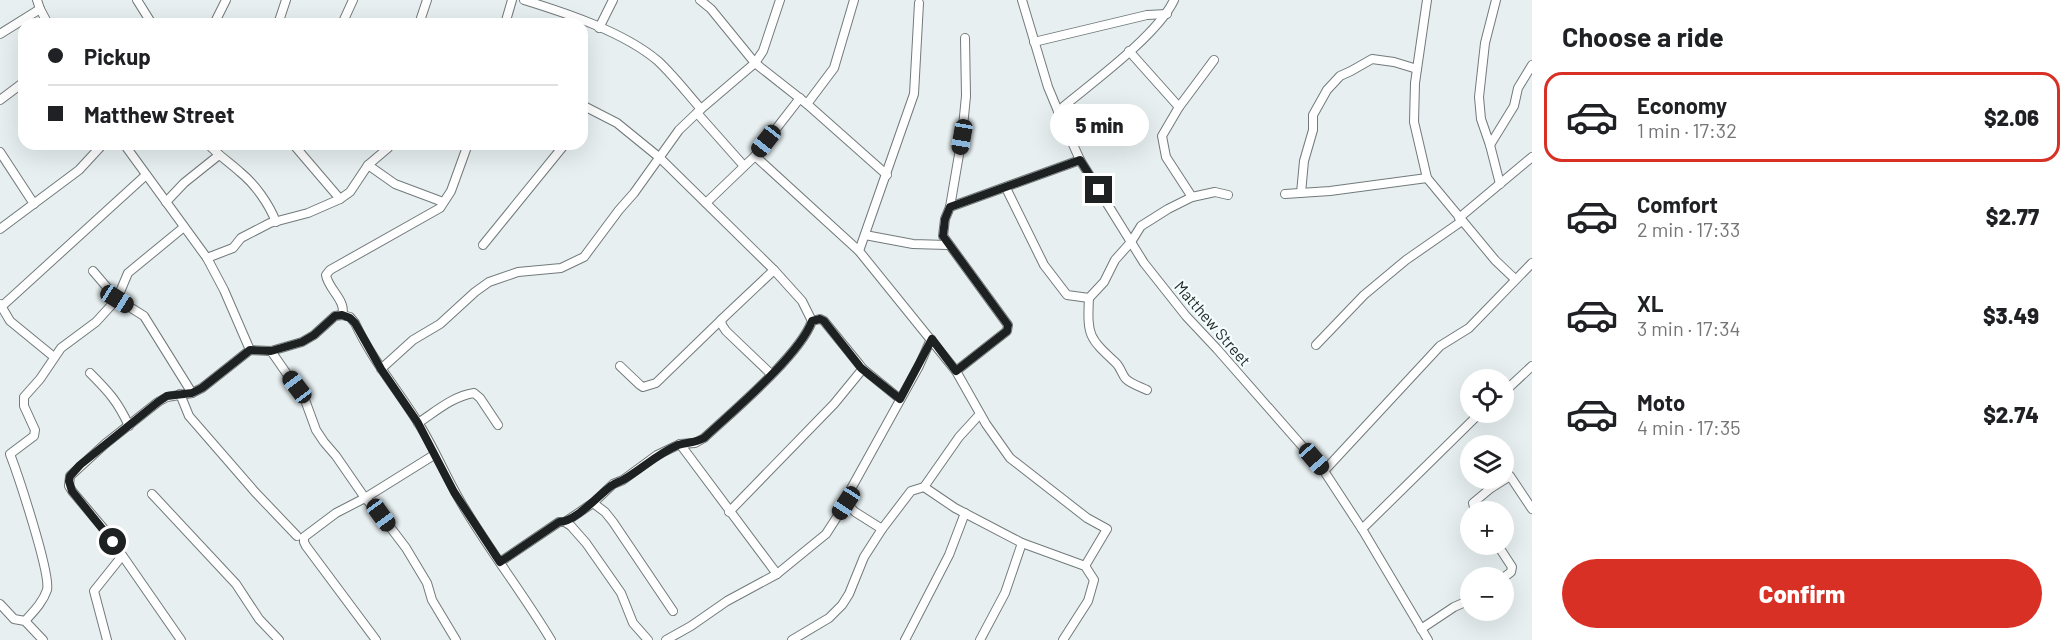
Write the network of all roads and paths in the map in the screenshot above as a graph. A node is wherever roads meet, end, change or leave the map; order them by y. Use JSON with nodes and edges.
{"nodes":[{"id":1,"x":226,"y":0,"type":"edge"},
{"id":2,"x":285,"y":0,"type":"edge"},
{"id":3,"x":353,"y":0,"type":"edge"},
{"id":4,"x":427,"y":0,"type":"edge"},
{"id":5,"x":512,"y":0,"type":"edge"},
{"id":6,"x":524,"y":0,"type":"edge"},
{"id":7,"x":614,"y":0,"type":"edge"},
{"id":8,"x":780,"y":0,"type":"edge"},
{"id":9,"x":854,"y":0,"type":"edge"},
{"id":10,"x":1022,"y":0,"type":"edge"},
{"id":11,"x":1174,"y":0,"type":"edge"},
{"id":12,"x":1426,"y":0,"type":"edge"},
{"id":13,"x":1496,"y":0,"type":"edge"},
{"id":14,"x":140,"y":1,"type":"edge"},
{"id":15,"x":704,"y":1,"type":"edge"},
{"id":16,"x":919,"y":3,"type":"dead end"},
{"id":17,"x":38,"y":4,"type":"edge"},
{"id":18,"x":1167,"y":14,"type":"junction"},
{"id":19,"x":20,"y":18,"type":"edge"},
{"id":20,"x":45,"y":18,"type":"edge"},
{"id":21,"x":149,"y":18,"type":"edge"},
{"id":22,"x":217,"y":18,"type":"edge"},
{"id":23,"x":280,"y":18,"type":"edge"},
{"id":24,"x":345,"y":18,"type":"edge"},
{"id":25,"x":421,"y":18,"type":"edge"},
{"id":26,"x":507,"y":18,"type":"edge"},
{"id":27,"x":575,"y":18,"type":"edge"},
{"id":28,"x":18,"y":20,"type":"edge"},
{"id":29,"x":588,"y":23,"type":"edge"},
{"id":30,"x":599,"y":28,"type":"junction"},
{"id":31,"x":0,"y":34,"type":"edge"},
{"id":32,"x":965,"y":38,"type":"dead end"},
{"id":33,"x":1034,"y":42,"type":"junction"},
{"id":34,"x":1129,"y":51,"type":"junction"},
{"id":35,"x":1214,"y":60,"type":"dead end"},
{"id":36,"x":755,"y":63,"type":"junction"},
{"id":37,"x":1532,"y":65,"type":"edge"},
{"id":38,"x":1417,"y":69,"type":"junction"},
{"id":39,"x":18,"y":86,"type":"edge"},
{"id":40,"x":0,"y":100,"type":"edge"},
{"id":41,"x":804,"y":101,"type":"junction"},
{"id":42,"x":1179,"y":107,"type":"junction"},
{"id":43,"x":588,"y":109,"type":"edge"},
{"id":44,"x":699,"y":111,"type":"junction"},
{"id":45,"x":1058,"y":111,"type":"junction"},
{"id":46,"x":1490,"y":145,"type":"junction"},
{"id":47,"x":97,"y":150,"type":"edge"},
{"id":48,"x":128,"y":150,"type":"edge"},
{"id":49,"x":214,"y":150,"type":"edge"},
{"id":50,"x":298,"y":150,"type":"edge"},
{"id":51,"x":386,"y":150,"type":"edge"},
{"id":52,"x":466,"y":150,"type":"edge"},
{"id":53,"x":560,"y":150,"type":"edge"},
{"id":54,"x":0,"y":152,"type":"edge"},
{"id":55,"x":219,"y":155,"type":"junction"},
{"id":56,"x":755,"y":156,"type":"junction"},
{"id":57,"x":1532,"y":157,"type":"edge"},
{"id":58,"x":660,"y":158,"type":"junction"},
{"id":59,"x":1080,"y":160,"type":"junction"},
{"id":60,"x":368,"y":165,"type":"junction"},
{"id":61,"x":744,"y":166,"type":"junction"},
{"id":62,"x":146,"y":175,"type":"junction"},
{"id":63,"x":887,"y":175,"type":"junction"},
{"id":64,"x":1427,"y":178,"type":"junction"},
{"id":65,"x":1500,"y":184,"type":"junction"},
{"id":66,"x":1006,"y":188,"type":"junction"},
{"id":67,"x":1301,"y":193,"type":"junction"},
{"id":68,"x":1286,"y":194,"type":"dead end"},
{"id":69,"x":1228,"y":195,"type":"dead end"},
{"id":70,"x":1192,"y":197,"type":"junction"},
{"id":71,"x":340,"y":200,"type":"junction"},
{"id":72,"x":166,"y":202,"type":"junction"},
{"id":73,"x":443,"y":202,"type":"junction"},
{"id":74,"x":706,"y":202,"type":"junction"},
{"id":75,"x":34,"y":204,"type":"junction"},
{"id":76,"x":950,"y":207,"type":"junction"},
{"id":77,"x":1461,"y":219,"type":"junction"},
{"id":78,"x":276,"y":222,"type":"junction"},
{"id":79,"x":184,"y":227,"type":"junction"},
{"id":80,"x":0,"y":229,"type":"edge"},
{"id":81,"x":865,"y":235,"type":"junction"},
{"id":82,"x":1131,"y":242,"type":"junction"},
{"id":83,"x":483,"y":245,"type":"dead end"},
{"id":84,"x":947,"y":245,"type":"junction"},
{"id":85,"x":859,"y":251,"type":"junction"},
{"id":86,"x":207,"y":258,"type":"junction"},
{"id":87,"x":1532,"y":263,"type":"edge"},
{"id":88,"x":774,"y":270,"type":"junction"},
{"id":89,"x":93,"y":271,"type":"dead end"},
{"id":90,"x":1515,"y":279,"type":"junction"},
{"id":91,"x":1089,"y":298,"type":"junction"},
{"id":92,"x":117,"y":299,"type":"junction"},
{"id":93,"x":1,"y":306,"type":"edge"},
{"id":94,"x":342,"y":315,"type":"junction"},
{"id":95,"x":721,"y":320,"type":"junction"},
{"id":96,"x":812,"y":321,"type":"junction"},
{"id":97,"x":932,"y":339,"type":"junction"},
{"id":98,"x":1316,"y":345,"type":"dead end"},
{"id":99,"x":250,"y":350,"type":"junction"},
{"id":100,"x":271,"y":351,"type":"junction"},
{"id":101,"x":54,"y":357,"type":"junction"},
{"id":102,"x":620,"y":366,"type":"dead end"},
{"id":103,"x":861,"y":368,"type":"junction"},
{"id":104,"x":381,"y":369,"type":"junction"},
{"id":105,"x":1531,"y":369,"type":"edge"},
{"id":106,"x":956,"y":371,"type":"junction"},
{"id":107,"x":90,"y":374,"type":"dead end"},
{"id":108,"x":771,"y":374,"type":"junction"},
{"id":109,"x":1514,"y":384,"type":"edge"},
{"id":110,"x":1147,"y":390,"type":"dead end"},
{"id":111,"x":192,"y":393,"type":"junction"},
{"id":112,"x":180,"y":394,"type":"junction"},
{"id":113,"x":900,"y":399,"type":"junction"},
{"id":114,"x":980,"y":414,"type":"junction"},
{"id":115,"x":418,"y":423,"type":"junction"},
{"id":116,"x":1470,"y":423,"type":"edge"},
{"id":117,"x":498,"y":425,"type":"dead end"},
{"id":118,"x":129,"y":426,"type":"junction"},
{"id":119,"x":680,"y":444,"type":"junction"},
{"id":120,"x":434,"y":455,"type":"junction"},
{"id":121,"x":1324,"y":471,"type":"junction"},
{"id":122,"x":924,"y":487,"type":"junction"},
{"id":123,"x":152,"y":494,"type":"dead end"},
{"id":124,"x":365,"y":498,"type":"junction"},
{"id":125,"x":1475,"y":501,"type":"edge"},
{"id":126,"x":593,"y":503,"type":"junction"},
{"id":127,"x":846,"y":503,"type":"junction"},
{"id":128,"x":1532,"y":508,"type":"edge"},
{"id":129,"x":729,"y":512,"type":"junction"},
{"id":130,"x":965,"y":513,"type":"junction"},
{"id":131,"x":565,"y":522,"type":"junction"},
{"id":132,"x":882,"y":529,"type":"junction"},
{"id":133,"x":1362,"y":529,"type":"junction"},
{"id":134,"x":297,"y":536,"type":"dead end"},
{"id":135,"x":1022,"y":543,"type":"junction"},
{"id":136,"x":122,"y":556,"type":"junction"},
{"id":137,"x":500,"y":562,"type":"junction"},
{"id":138,"x":1085,"y":566,"type":"junction"},
{"id":139,"x":777,"y":574,"type":"junction"},
{"id":140,"x":0,"y":604,"type":"edge"},
{"id":141,"x":1460,"y":604,"type":"edge"},
{"id":142,"x":673,"y":611,"type":"dead end"},
{"id":143,"x":26,"y":621,"type":"junction"},
{"id":144,"x":1421,"y":629,"type":"junction"},
{"id":145,"x":43,"y":640,"type":"edge"},
{"id":146,"x":107,"y":640,"type":"edge"},
{"id":147,"x":181,"y":640,"type":"edge"},
{"id":148,"x":279,"y":640,"type":"edge"},
{"id":149,"x":376,"y":640,"type":"edge"},
{"id":150,"x":456,"y":640,"type":"edge"},
{"id":151,"x":550,"y":640,"type":"edge"},
{"id":152,"x":648,"y":640,"type":"edge"},
{"id":153,"x":666,"y":640,"type":"edge"},
{"id":154,"x":792,"y":640,"type":"edge"},
{"id":155,"x":905,"y":640,"type":"edge"},
{"id":156,"x":980,"y":640,"type":"edge"},
{"id":157,"x":1063,"y":640,"type":"edge"},
{"id":158,"x":1428,"y":640,"type":"edge"}],
"edges":[{"from":1,"to":22,"type":"street"},
{"from":2,"to":23,"type":"street"},
{"from":3,"to":24,"type":"street"},
{"from":4,"to":25,"type":"street"},
{"from":5,"to":26,"type":"street"},
{"from":6,"to":27,"type":"street"},
{"from":7,"to":30,"type":"street"},
{"from":8,"to":36,"type":"street"},
{"from":9,"to":41,"type":"street"},
{"from":10,"to":33,"type":"street","name":"Matthew Street"},
{"from":11,"to":18,"type":"street"},
{"from":12,"to":38,"type":"street"},
{"from":13,"to":46,"type":"street"},
{"from":14,"to":21,"type":"street"},
{"from":15,"to":36,"type":"street"},
{"from":16,"to":63,"type":"street"},
{"from":17,"to":19,"type":"street"},
{"from":17,"to":20,"type":"street"},
{"from":18,"to":33,"type":"street"},
{"from":18,"to":34,"type":"street"},
{"from":28,"to":31,"type":"street"},
{"from":29,"to":30,"type":"street"},
{"from":30,"to":44,"type":"street"},
{"from":32,"to":76,"type":"street"},
{"from":33,"to":45,"type":"street","name":"Matthew Street"},
{"from":34,"to":42,"type":"street"},
{"from":34,"to":45,"type":"street"},
{"from":35,"to":42,"type":"street"},
{"from":36,"to":41,"type":"street"},
{"from":36,"to":44,"type":"street"},
{"from":37,"to":46,"type":"street"},
{"from":38,"to":64,"type":"street"},
{"from":38,"to":67,"type":"street"},
{"from":39,"to":40,"type":"street"},
{"from":41,"to":56,"type":"street"},
{"from":41,"to":63,"type":"street"},
{"from":42,"to":70,"type":"street"},
{"from":43,"to":58,"type":"street"},
{"from":44,"to":58,"type":"street"},
{"from":44,"to":61,"type":"street"},
{"from":45,"to":59,"type":"street","name":"Matthew Street"},
{"from":46,"to":65,"type":"street"},
{"from":47,"to":75,"type":"street"},
{"from":48,"to":62,"type":"street"},
{"from":49,"to":55,"type":"street"},
{"from":50,"to":71,"type":"street"},
{"from":51,"to":60,"type":"street"},
{"from":52,"to":73,"type":"street"},
{"from":53,"to":83,"type":"street"},
{"from":54,"to":75,"type":"street"},
{"from":55,"to":72,"type":"street"},
{"from":55,"to":78,"type":"street"},
{"from":56,"to":61,"type":"street"},
{"from":56,"to":85,"type":"street"},
{"from":57,"to":65,"type":"street"},
{"from":58,"to":74,"type":"street"},
{"from":58,"to":104,"type":"street"},
{"from":59,"to":66,"type":"street"},
{"from":59,"to":82,"type":"street","name":"Matthew Street"},
{"from":60,"to":71,"type":"street"},
{"from":60,"to":73,"type":"street"},
{"from":61,"to":74,"type":"street"},
{"from":62,"to":72,"type":"street"},
{"from":62,"to":93,"type":"street"},
{"from":63,"to":81,"type":"street"},
{"from":64,"to":67,"type":"street"},
{"from":64,"to":77,"type":"street"},
{"from":65,"to":77,"type":"street"},
{"from":66,"to":76,"type":"street"},
{"from":66,"to":91,"type":"street"},
{"from":67,"to":68,"type":"street"},
{"from":69,"to":70,"type":"street"},
{"from":70,"to":82,"type":"street"},
{"from":71,"to":78,"type":"street"},
{"from":72,"to":79,"type":"street"},
{"from":73,"to":94,"type":"street"},
{"from":74,"to":88,"type":"street"},
{"from":75,"to":80,"type":"street"},
{"from":76,"to":84,"type":"street"},
{"from":77,"to":90,"type":"street"},
{"from":77,"to":98,"type":"street"},
{"from":78,"to":86,"type":"street"},
{"from":79,"to":86,"type":"street"},
{"from":79,"to":92,"type":"street"},
{"from":81,"to":84,"type":"street"},
{"from":81,"to":85,"type":"street"},
{"from":82,"to":91,"type":"street"},
{"from":82,"to":121,"type":"street","name":"Matthew Street"},
{"from":84,"to":106,"type":"street"},
{"from":85,"to":97,"type":"street"},
{"from":86,"to":99,"type":"street"},
{"from":87,"to":90,"type":"street"},
{"from":88,"to":95,"type":"street"},
{"from":88,"to":96,"type":"street"},
{"from":89,"to":92,"type":"street"},
{"from":90,"to":121,"type":"street"},
{"from":91,"to":110,"type":"street"},
{"from":92,"to":101,"type":"street"},
{"from":92,"to":111,"type":"street"},
{"from":93,"to":101,"type":"street"},
{"from":94,"to":100,"type":"street"},
{"from":94,"to":104,"type":"street"},
{"from":95,"to":102,"type":"street"},
{"from":95,"to":108,"type":"street"},
{"from":96,"to":103,"type":"street"},
{"from":96,"to":108,"type":"street"},
{"from":97,"to":106,"type":"street"},
{"from":97,"to":113,"type":"street"},
{"from":99,"to":100,"type":"street"},
{"from":99,"to":111,"type":"street"},
{"from":100,"to":124,"type":"street"},
{"from":101,"to":143,"type":"street"},
{"from":103,"to":113,"type":"street"},
{"from":103,"to":129,"type":"street"},
{"from":104,"to":115,"type":"street"},
{"from":105,"to":109,"type":"street"},
{"from":106,"to":114,"type":"street"},
{"from":107,"to":118,"type":"street"},
{"from":108,"to":119,"type":"street"},
{"from":111,"to":112,"type":"street"},
{"from":112,"to":118,"type":"street"},
{"from":112,"to":134,"type":"street"},
{"from":113,"to":127,"type":"street"},
{"from":114,"to":122,"type":"street"},
{"from":114,"to":138,"type":"street"},
{"from":115,"to":117,"type":"street"},
{"from":115,"to":120,"type":"street"},
{"from":116,"to":133,"type":"street"},
{"from":118,"to":136,"type":"street"},
{"from":119,"to":126,"type":"street"},
{"from":119,"to":129,"type":"street"},
{"from":120,"to":124,"type":"street"},
{"from":120,"to":137,"type":"street"},
{"from":121,"to":133,"type":"street","name":"Matthew Street"},
{"from":122,"to":130,"type":"street"},
{"from":122,"to":132,"type":"street"},
{"from":123,"to":148,"type":"street"},
{"from":124,"to":149,"type":"street"},
{"from":124,"to":150,"type":"street"},
{"from":125,"to":128,"type":"street"},
{"from":126,"to":131,"type":"street"},
{"from":126,"to":142,"type":"street"},
{"from":127,"to":132,"type":"street"},
{"from":127,"to":139,"type":"street"},
{"from":129,"to":139,"type":"street"},
{"from":130,"to":135,"type":"street"},
{"from":130,"to":155,"type":"street"},
{"from":131,"to":137,"type":"street"},
{"from":131,"to":152,"type":"street"},
{"from":132,"to":154,"type":"street"},
{"from":133,"to":144,"type":"street","name":"Matthew Street"},
{"from":135,"to":138,"type":"street"},
{"from":135,"to":156,"type":"street"},
{"from":136,"to":146,"type":"street"},
{"from":136,"to":147,"type":"street"},
{"from":137,"to":151,"type":"street"},
{"from":138,"to":157,"type":"street"},
{"from":139,"to":153,"type":"street"},
{"from":140,"to":143,"type":"street"},
{"from":141,"to":144,"type":"street"},
{"from":143,"to":145,"type":"street"},
{"from":144,"to":158,"type":"street","name":"Matthew Street"}]}
